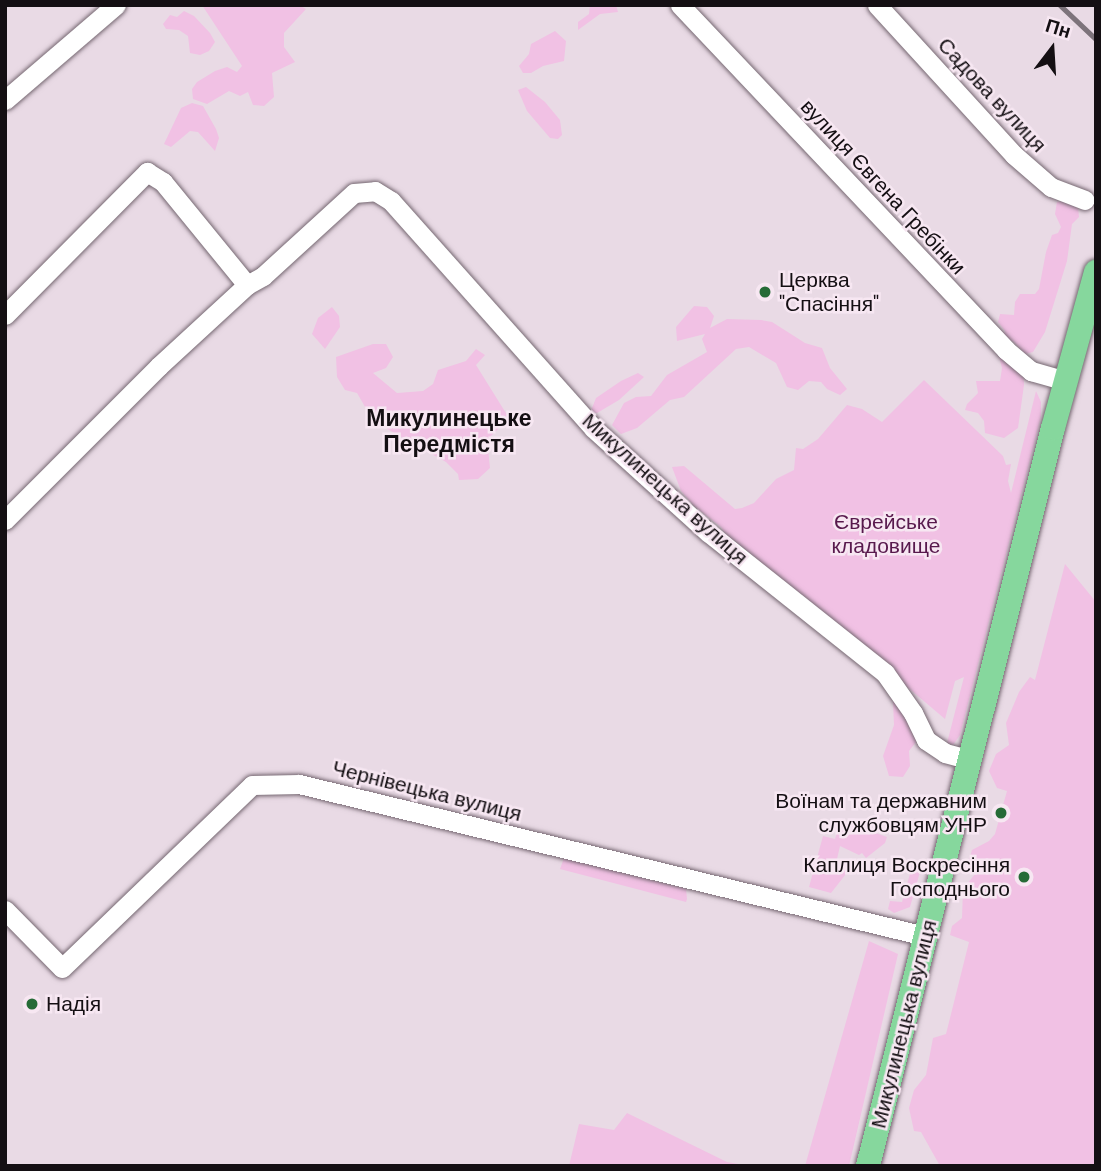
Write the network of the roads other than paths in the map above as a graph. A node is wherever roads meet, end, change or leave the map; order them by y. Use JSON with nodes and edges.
{"nodes":[{"id":1,"x":116,"y":5,"type":"edge"},
{"id":2,"x":680,"y":5,"type":"edge"},
{"id":3,"x":877,"y":5,"type":"edge"},
{"id":4,"x":5,"y":100,"type":"edge"},
{"id":5,"x":1085,"y":200,"type":"dead end"},
{"id":6,"x":1096,"y":272,"type":"edge"},
{"id":7,"x":247,"y":285,"type":"junction"},
{"id":8,"x":5,"y":315,"type":"edge"},
{"id":9,"x":1066,"y":381,"type":"junction"},
{"id":10,"x":5,"y":520,"type":"edge"},
{"id":11,"x":971,"y":760,"type":"junction"},
{"id":12,"x":5,"y":910,"type":"edge"},
{"id":13,"x":925,"y":936,"type":"junction"},
{"id":14,"x":868,"y":1166,"type":"edge"}],
"edges":[{"from":1,"to":4,"type":"street"},
{"from":2,"to":9,"type":"street","name":"вулиця Євгена Гребінки"},
{"from":3,"to":5,"type":"street","name":"Садова вулиця"},
{"from":6,"to":9,"type":"main road","name":"Микулинецька вулиця"},
{"from":7,"to":8,"type":"street"},
{"from":7,"to":10,"type":"street"},
{"from":7,"to":11,"type":"street","name":"Микулинецька вулиця"},
{"from":9,"to":11,"type":"main road","name":"Микулинецька вулиця"},
{"from":11,"to":13,"type":"main road","name":"Микулинецька вулиця"},
{"from":12,"to":13,"type":"street","name":"Чернівецька вулиця"},
{"from":13,"to":14,"type":"main road","name":"Микулинецька вулиця"}]}
